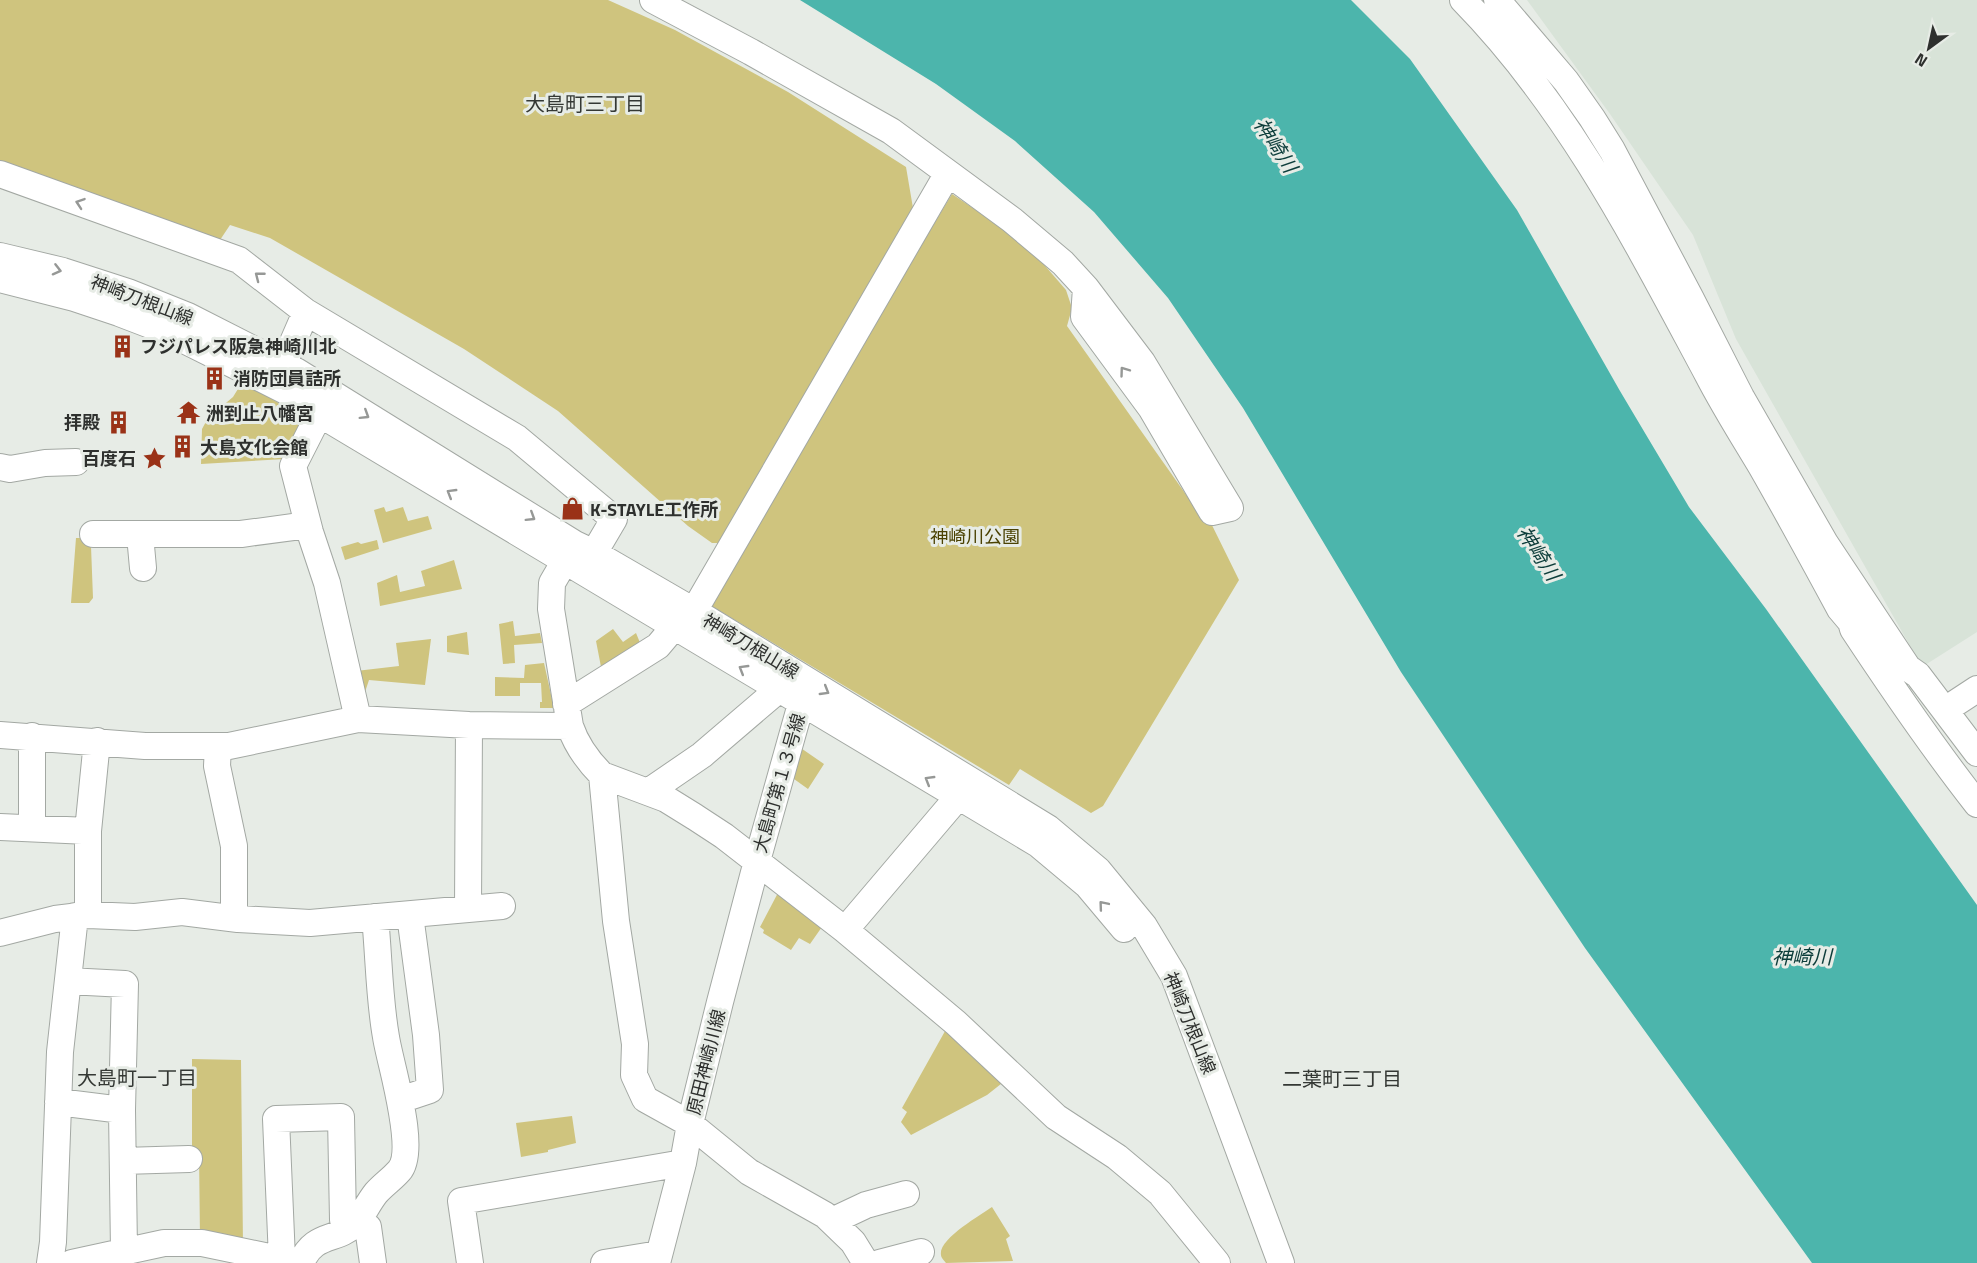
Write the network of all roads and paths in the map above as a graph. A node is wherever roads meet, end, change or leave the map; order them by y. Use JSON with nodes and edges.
{"nodes":[{"id":1,"x":653,"y":0,"type":"edge"},
{"id":2,"x":1463,"y":0,"type":"edge"},
{"id":3,"x":1497,"y":0,"type":"edge"},
{"id":4,"x":948,"y":173,"type":"junction"},
{"id":5,"x":0,"y":174,"type":"edge"},
{"id":6,"x":0,"y":256,"type":"edge"},
{"id":7,"x":0,"y":279,"type":"edge"},
{"id":8,"x":306,"y":312,"type":"junction"},
{"id":9,"x":283,"y":365,"type":"junction"},
{"id":10,"x":325,"y":403,"type":"junction"},
{"id":11,"x":76,"y":462,"type":"dead end"},
{"id":12,"x":0,"y":467,"type":"edge"},
{"id":13,"x":1230,"y":508,"type":"dead end"},
{"id":14,"x":308,"y":525,"type":"junction"},
{"id":15,"x":93,"y":534,"type":"dead end"},
{"id":16,"x":140,"y":535,"type":"junction"},
{"id":17,"x":578,"y":553,"type":"junction"},
{"id":18,"x":143,"y":568,"type":"dead end"},
{"id":19,"x":694,"y":611,"type":"junction"},
{"id":20,"x":674,"y":627,"type":"junction"},
{"id":21,"x":1977,"y":689,"type":"edge"},
{"id":22,"x":778,"y":690,"type":"junction"},
{"id":23,"x":801,"y":704,"type":"junction"},
{"id":24,"x":1945,"y":710,"type":"junction"},
{"id":25,"x":568,"y":715,"type":"junction"},
{"id":26,"x":358,"y":720,"type":"junction"},
{"id":27,"x":469,"y":725,"type":"junction"},
{"id":28,"x":0,"y":735,"type":"edge"},
{"id":29,"x":32,"y":736,"type":"junction"},
{"id":30,"x":97,"y":741,"type":"junction"},
{"id":31,"x":218,"y":746,"type":"junction"},
{"id":32,"x":1977,"y":753,"type":"edge"},
{"id":33,"x":602,"y":775,"type":"junction"},
{"id":34,"x":648,"y":792,"type":"junction"},
{"id":35,"x":958,"y":797,"type":"junction"},
{"id":36,"x":1977,"y":804,"type":"edge"},
{"id":37,"x":0,"y":827,"type":"edge"},
{"id":38,"x":32,"y":828,"type":"junction"},
{"id":39,"x":88,"y":831,"type":"junction"},
{"id":40,"x":757,"y":861,"type":"junction"},
{"id":41,"x":502,"y":906,"type":"dead end"},
{"id":42,"x":468,"y":909,"type":"junction"},
{"id":43,"x":410,"y":915,"type":"junction"},
{"id":44,"x":81,"y":916,"type":"junction"},
{"id":45,"x":375,"y":917,"type":"junction"},
{"id":46,"x":234,"y":918,"type":"junction"},
{"id":47,"x":845,"y":930,"type":"junction"},
{"id":48,"x":0,"y":933,"type":"edge"},
{"id":49,"x":68,"y":981,"type":"junction"},
{"id":50,"x":400,"y":1100,"type":"junction"},
{"id":51,"x":58,"y":1102,"type":"junction"},
{"id":52,"x":122,"y":1110,"type":"junction"},
{"id":53,"x":690,"y":1124,"type":"junction"},
{"id":54,"x":189,"y":1159,"type":"dead end"},
{"id":55,"x":123,"y":1161,"type":"junction"},
{"id":56,"x":683,"y":1163,"type":"junction"},
{"id":57,"x":906,"y":1194,"type":"dead end"},
{"id":58,"x":832,"y":1221,"type":"junction"},
{"id":59,"x":358,"y":1228,"type":"junction"},
{"id":60,"x":124,"y":1251,"type":"junction"},
{"id":61,"x":921,"y":1252,"type":"dead end"},
{"id":62,"x":658,"y":1259,"type":"edge"},
{"id":63,"x":294,"y":1262,"type":"edge"},
{"id":64,"x":50,"y":1263,"type":"edge"},
{"id":65,"x":72,"y":1263,"type":"edge"},
{"id":66,"x":373,"y":1263,"type":"edge"},
{"id":67,"x":470,"y":1263,"type":"edge"},
{"id":68,"x":604,"y":1263,"type":"edge"},
{"id":69,"x":866,"y":1263,"type":"edge"},
{"id":70,"x":879,"y":1263,"type":"edge"},
{"id":71,"x":1217,"y":1263,"type":"edge"},
{"id":72,"x":1262,"y":1263,"type":"edge"},
{"id":73,"x":1281,"y":1263,"type":"edge"}],
"edges":[{"from":1,"to":4,"type":"street"},
{"from":2,"to":36,"type":"street"},
{"from":3,"to":24,"type":"street"},
{"from":4,"to":13,"type":"street"},
{"from":4,"to":19,"type":"street"},
{"from":8,"to":5,"type":"street","one_way":true},
{"from":6,"to":9,"type":"street","name":"神崎刀根山線","one_way":true},
{"from":7,"to":10,"type":"street","name":"神崎刀根山線"},
{"from":8,"to":9,"type":"street"},
{"from":8,"to":17,"type":"street"},
{"from":9,"to":10,"type":"street","name":"神崎刀根山線"},
{"from":10,"to":14,"type":"street"},
{"from":10,"to":17,"type":"street","name":"神崎刀根山線"},
{"from":11,"to":12,"type":"street"},
{"from":14,"to":16,"type":"street"},
{"from":14,"to":26,"type":"street"},
{"from":15,"to":16,"type":"street"},
{"from":16,"to":18,"type":"street"},
{"from":17,"to":19,"type":"street","name":"神崎刀根山線"},
{"from":17,"to":20,"type":"street","name":"神崎刀根山線"},
{"from":17,"to":25,"type":"street"},
{"from":19,"to":73,"type":"street","name":"神崎刀根山線","one_way":true},
{"from":22,"to":20,"type":"street","name":"神崎刀根山線","one_way":true},
{"from":20,"to":25,"type":"street"},
{"from":21,"to":24,"type":"street"},
{"from":22,"to":23,"type":"street","name":"神崎刀根山線"},
{"from":22,"to":34,"type":"street"},
{"from":35,"to":23,"type":"street","name":"神崎刀根山線","one_way":true},
{"from":23,"to":40,"type":"street","name":"大島町第１３号線"},
{"from":24,"to":32,"type":"street"},
{"from":25,"to":27,"type":"street"},
{"from":25,"to":33,"type":"street"},
{"from":26,"to":27,"type":"street"},
{"from":26,"to":31,"type":"street"},
{"from":27,"to":42,"type":"street"},
{"from":28,"to":29,"type":"street"},
{"from":29,"to":30,"type":"street"},
{"from":29,"to":38,"type":"street"},
{"from":30,"to":31,"type":"street"},
{"from":30,"to":39,"type":"street"},
{"from":31,"to":46,"type":"street"},
{"from":33,"to":34,"type":"street"},
{"from":33,"to":53,"type":"street"},
{"from":34,"to":40,"type":"street"},
{"from":35,"to":47,"type":"street"},
{"from":72,"to":35,"type":"street","name":"神崎刀根山線","one_way":true},
{"from":37,"to":38,"type":"street"},
{"from":38,"to":39,"type":"street"},
{"from":39,"to":44,"type":"street"},
{"from":40,"to":47,"type":"street"},
{"from":40,"to":53,"type":"street","name":"原田神崎川線"},
{"from":41,"to":42,"type":"street"},
{"from":42,"to":43,"type":"street"},
{"from":43,"to":45,"type":"street"},
{"from":43,"to":50,"type":"street"},
{"from":44,"to":46,"type":"street"},
{"from":44,"to":48,"type":"street"},
{"from":44,"to":49,"type":"street"},
{"from":45,"to":46,"type":"street"},
{"from":45,"to":50,"type":"street"},
{"from":47,"to":71,"type":"street"},
{"from":49,"to":51,"type":"street"},
{"from":49,"to":52,"type":"street"},
{"from":50,"to":59,"type":"street"},
{"from":51,"to":52,"type":"street"},
{"from":51,"to":64,"type":"street"},
{"from":52,"to":55,"type":"street"},
{"from":53,"to":56,"type":"street","name":"原田神崎川線"},
{"from":53,"to":58,"type":"street"},
{"from":54,"to":55,"type":"street"},
{"from":55,"to":60,"type":"street"},
{"from":56,"to":62,"type":"street","name":"原田神崎川線"},
{"from":56,"to":67,"type":"street"},
{"from":57,"to":58,"type":"street"},
{"from":58,"to":69,"type":"street"},
{"from":59,"to":63,"type":"street"},
{"from":59,"to":63,"type":"street"},
{"from":59,"to":66,"type":"street"},
{"from":60,"to":63,"type":"street"},
{"from":60,"to":65,"type":"street"},
{"from":61,"to":70,"type":"street"},
{"from":62,"to":68,"type":"street"}]}
